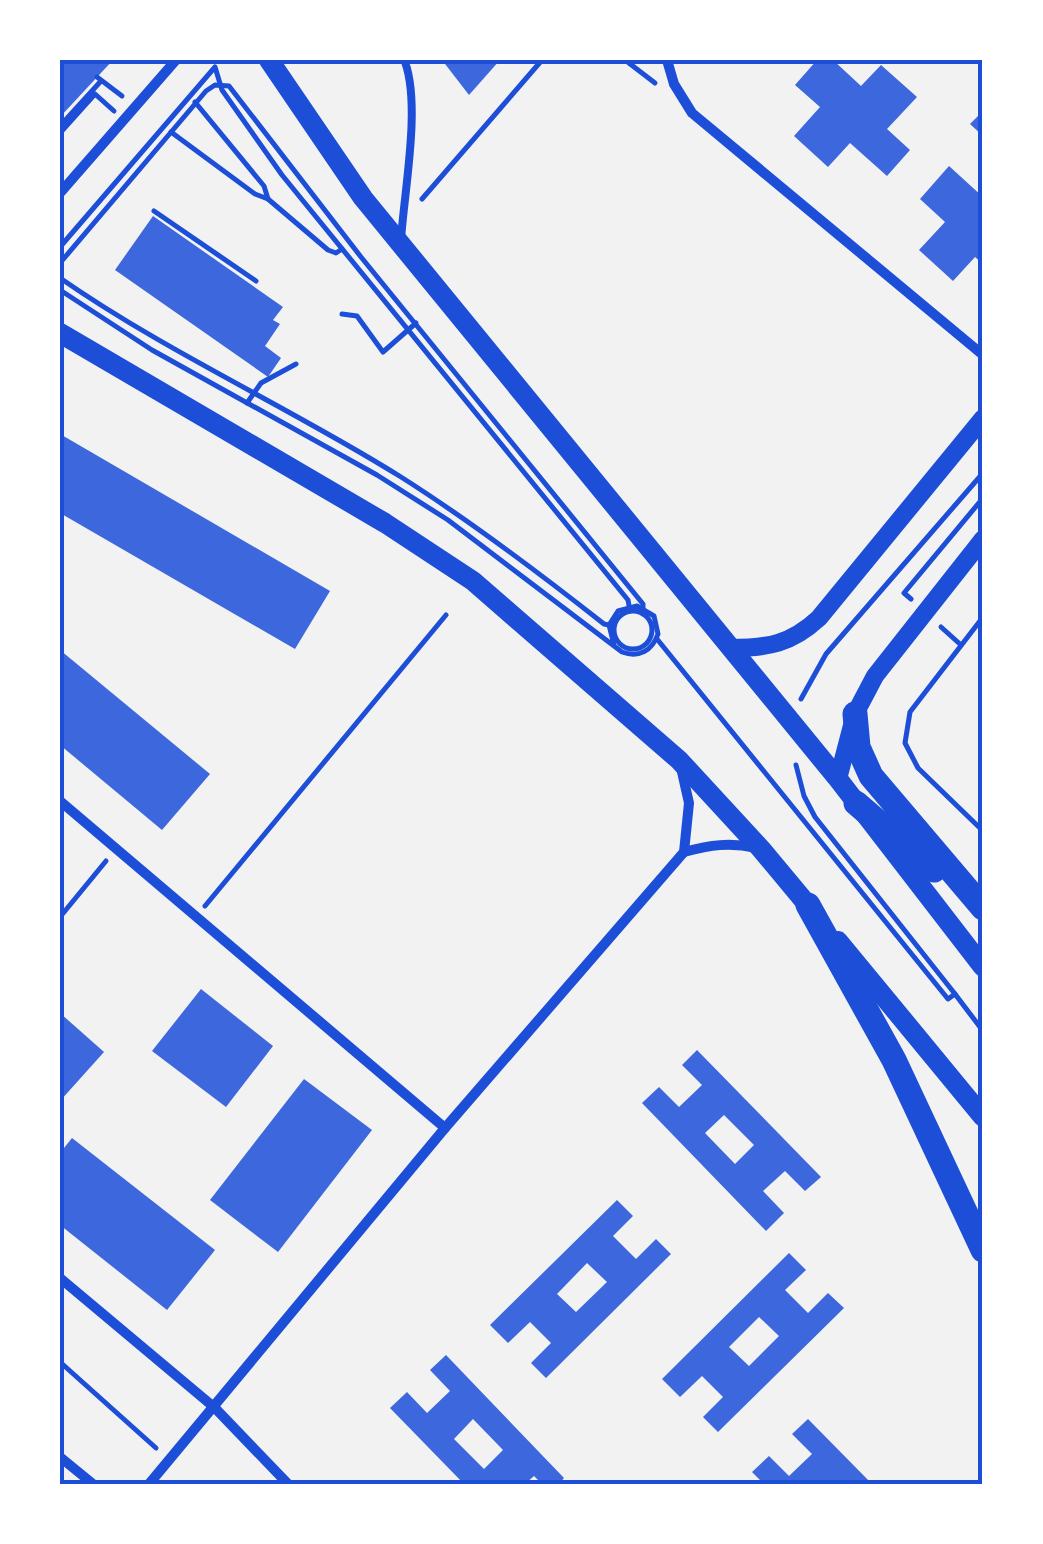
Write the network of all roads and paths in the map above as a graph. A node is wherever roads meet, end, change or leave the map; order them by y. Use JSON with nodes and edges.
{"nodes":[{"id":1,"x":176,"y":60,"type":"edge"},
{"id":2,"x":269,"y":60,"type":"edge"},
{"id":3,"x":542,"y":60,"type":"edge"},
{"id":4,"x":667,"y":60,"type":"edge"},
{"id":5,"x":405,"y":61,"type":"edge"},
{"id":6,"x":222,"y":84,"type":"junction"},
{"id":7,"x":94,"y":94,"type":"dead end"},
{"id":8,"x":130,"y":102,"type":"dead end"},
{"id":9,"x":194,"y":102,"type":"junction"},
{"id":10,"x":160,"y":124,"type":"dead end"},
{"id":11,"x":60,"y":129,"type":"edge"},
{"id":12,"x":60,"y":193,"type":"edge"},
{"id":13,"x":268,"y":199,"type":"junction"},
{"id":14,"x":420,"y":201,"type":"dead end"},
{"id":15,"x":154,"y":212,"type":"dead end"},
{"id":16,"x":401,"y":244,"type":"junction"},
{"id":17,"x":60,"y":247,"type":"edge"},
{"id":18,"x":340,"y":251,"type":"junction"},
{"id":19,"x":60,"y":263,"type":"edge"},
{"id":20,"x":60,"y":278,"type":"edge"},
{"id":21,"x":256,"y":281,"type":"dead end"},
{"id":22,"x":60,"y":290,"type":"edge"},
{"id":23,"x":342,"y":314,"type":"dead end"},
{"id":24,"x":416,"y":323,"type":"junction"},
{"id":25,"x":408,"y":330,"type":"junction"},
{"id":26,"x":60,"y":333,"type":"edge"},
{"id":27,"x":983,"y":355,"type":"edge"},
{"id":28,"x":296,"y":364,"type":"dead end"},
{"id":29,"x":252,"y":394,"type":"junction"},
{"id":30,"x":247,"y":402,"type":"junction"},
{"id":31,"x":983,"y":418,"type":"edge"},
{"id":32,"x":983,"y":473,"type":"edge"},
{"id":33,"x":983,"y":481,"type":"edge"},
{"id":34,"x":983,"y":498,"type":"edge"},
{"id":35,"x":983,"y":539,"type":"edge"},
{"id":36,"x":904,"y":593,"type":"dead end"},
{"id":37,"x":630,"y":608,"type":"junction"},
{"id":38,"x":644,"y":611,"type":"junction"},
{"id":39,"x":446,"y":615,"type":"dead end"},
{"id":40,"x":983,"y":617,"type":"edge"},
{"id":41,"x":611,"y":626,"type":"junction"},
{"id":42,"x":656,"y":638,"type":"junction"},
{"id":43,"x":614,"y":646,"type":"junction"},
{"id":44,"x":730,"y":648,"type":"junction"},
{"id":45,"x":856,"y":714,"type":"junction"},
{"id":46,"x":674,"y":756,"type":"junction"},
{"id":47,"x":838,"y":779,"type":"junction"},
{"id":48,"x":60,"y":801,"type":"edge"},
{"id":49,"x":856,"y":802,"type":"junction"},
{"id":50,"x":983,"y":830,"type":"edge"},
{"id":51,"x":116,"y":849,"type":"junction"},
{"id":52,"x":761,"y":849,"type":"junction"},
{"id":53,"x":684,"y":852,"type":"junction"},
{"id":54,"x":808,"y":905,"type":"junction"},
{"id":55,"x":983,"y":910,"type":"edge"},
{"id":56,"x":197,"y":916,"type":"junction"},
{"id":57,"x":60,"y":917,"type":"edge"},
{"id":58,"x":983,"y":967,"type":"edge"},
{"id":59,"x":983,"y":1031,"type":"edge"},
{"id":60,"x":983,"y":1117,"type":"edge"},
{"id":61,"x":445,"y":1128,"type":"junction"},
{"id":62,"x":983,"y":1250,"type":"edge"},
{"id":63,"x":60,"y":1278,"type":"edge"},
{"id":64,"x":60,"y":1362,"type":"edge"},
{"id":65,"x":215,"y":1408,"type":"junction"},
{"id":66,"x":60,"y":1457,"type":"edge"},
{"id":67,"x":170,"y":1460,"type":"junction"},
{"id":68,"x":93,"y":1484,"type":"edge"},
{"id":69,"x":149,"y":1484,"type":"edge"},
{"id":70,"x":288,"y":1484,"type":"edge"}],
"edges":[{"from":1,"to":12,"type":"street"},
{"from":2,"to":16,"type":"main road"},
{"from":3,"to":14,"type":"path"},
{"from":4,"to":27,"type":"street"},
{"from":5,"to":16,"type":"lane"},
{"from":6,"to":9,"type":"path"},
{"from":6,"to":9,"type":"path"},
{"from":6,"to":18,"type":"path"},
{"from":6,"to":24,"type":"path"},
{"from":7,"to":11,"type":"path"},
{"from":8,"to":11,"type":"path"},
{"from":9,"to":13,"type":"path"},
{"from":9,"to":17,"type":"path"},
{"from":9,"to":19,"type":"path"},
{"from":10,"to":13,"type":"path"},
{"from":13,"to":18,"type":"path"},
{"from":15,"to":21,"type":"path"},
{"from":16,"to":44,"type":"main road"},
{"from":18,"to":25,"type":"path"},
{"from":20,"to":29,"type":"path"},
{"from":22,"to":30,"type":"path"},
{"from":23,"to":25,"type":"path"},
{"from":24,"to":25,"type":"path"},
{"from":24,"to":38,"type":"path"},
{"from":25,"to":37,"type":"path"},
{"from":26,"to":46,"type":"main road"},
{"from":28,"to":29,"type":"path"},
{"from":29,"to":30,"type":"path"},
{"from":29,"to":41,"type":"path"},
{"from":30,"to":43,"type":"path"},
{"from":31,"to":44,"type":"street"},
{"from":32,"to":33,"type":"path"},
{"from":34,"to":36,"type":"path"},
{"from":35,"to":45,"type":"street"},
{"from":37,"to":38,"type":"path"},
{"from":37,"to":41,"type":"path"},
{"from":38,"to":41,"type":"path"},
{"from":38,"to":42,"type":"path"},
{"from":39,"to":56,"type":"path"},
{"from":40,"to":50,"type":"path"},
{"from":41,"to":43,"type":"path"},
{"from":42,"to":43,"type":"path"},
{"from":42,"to":59,"type":"path"},
{"from":44,"to":47,"type":"main road"},
{"from":45,"to":47,"type":"street"},
{"from":45,"to":55,"type":"main road"},
{"from":46,"to":52,"type":"main road"},
{"from":46,"to":53,"type":"street"},
{"from":47,"to":49,"type":"main road"},
{"from":48,"to":51,"type":"street"},
{"from":49,"to":55,"type":"main road"},
{"from":49,"to":58,"type":"main road"},
{"from":51,"to":56,"type":"street"},
{"from":51,"to":57,"type":"path"},
{"from":52,"to":53,"type":"street"},
{"from":52,"to":54,"type":"main road"},
{"from":53,"to":61,"type":"street"},
{"from":54,"to":60,"type":"main road"},
{"from":54,"to":62,"type":"main road"},
{"from":56,"to":61,"type":"street"},
{"from":61,"to":65,"type":"street"},
{"from":63,"to":65,"type":"street"},
{"from":64,"to":67,"type":"path"},
{"from":65,"to":67,"type":"street"},
{"from":65,"to":70,"type":"street"},
{"from":66,"to":68,"type":"street"},
{"from":67,"to":69,"type":"street"}]}
